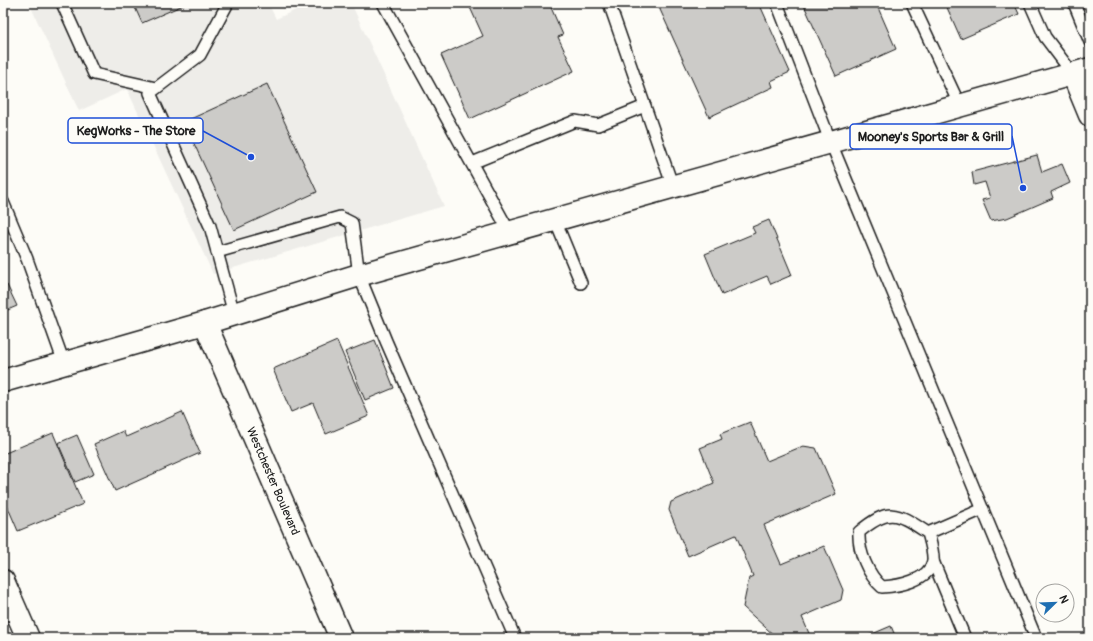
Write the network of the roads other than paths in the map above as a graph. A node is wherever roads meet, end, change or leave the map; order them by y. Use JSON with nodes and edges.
{"nodes":[{"id":1,"x":62,"y":3,"type":"edge"},
{"id":2,"x":228,"y":3,"type":"edge"},
{"id":3,"x":383,"y":3,"type":"edge"},
{"id":4,"x":609,"y":3,"type":"edge"},
{"id":5,"x":777,"y":3,"type":"edge"},
{"id":6,"x":912,"y":3,"type":"edge"},
{"id":7,"x":1030,"y":3,"type":"edge"},
{"id":8,"x":1074,"y":3,"type":"edge"},
{"id":9,"x":1090,"y":42,"type":"edge"},
{"id":10,"x":1081,"y":72,"type":"edge"},
{"id":11,"x":156,"y":88,"type":"junction"},
{"id":12,"x":645,"y":106,"type":"junction"},
{"id":13,"x":960,"y":106,"type":"junction"},
{"id":14,"x":1090,"y":115,"type":"edge"},
{"id":15,"x":831,"y":143,"type":"junction"},
{"id":16,"x":472,"y":163,"type":"junction"},
{"id":17,"x":673,"y":188,"type":"junction"},
{"id":18,"x":3,"y":202,"type":"edge"},
{"id":19,"x":555,"y":220,"type":"junction"},
{"id":20,"x":510,"y":233,"type":"junction"},
{"id":21,"x":217,"y":252,"type":"junction"},
{"id":22,"x":359,"y":275,"type":"junction"},
{"id":23,"x":581,"y":282,"type":"dead end"},
{"id":24,"x":234,"y":314,"type":"junction"},
{"id":25,"x":205,"y":323,"type":"junction"},
{"id":26,"x":64,"y":363,"type":"junction"},
{"id":27,"x":3,"y":381,"type":"edge"},
{"id":28,"x":983,"y":509,"type":"junction"},
{"id":29,"x":928,"y":533,"type":"junction"},
{"id":30,"x":933,"y":561,"type":"junction"},
{"id":31,"x":3,"y":581,"type":"edge"},
{"id":32,"x":28,"y":638,"type":"edge"},
{"id":33,"x":341,"y":638,"type":"edge"},
{"id":34,"x":515,"y":638,"type":"edge"},
{"id":35,"x":965,"y":638,"type":"edge"},
{"id":36,"x":1036,"y":638,"type":"edge"}],
"edges":[{"from":1,"to":11,"type":"lane"},
{"from":2,"to":11,"type":"lane"},
{"from":3,"to":16,"type":"lane"},
{"from":4,"to":12,"type":"lane"},
{"from":5,"to":15,"type":"lane"},
{"from":6,"to":13,"type":"lane"},
{"from":7,"to":10,"type":"lane"},
{"from":8,"to":9,"type":"lane"},
{"from":10,"to":13,"type":"main road"},
{"from":10,"to":14,"type":"main road"},
{"from":11,"to":21,"type":"lane"},
{"from":12,"to":16,"type":"lane"},
{"from":12,"to":17,"type":"lane"},
{"from":13,"to":15,"type":"main road"},
{"from":15,"to":17,"type":"main road"},
{"from":15,"to":28,"type":"lane"},
{"from":16,"to":20,"type":"lane"},
{"from":17,"to":19,"type":"main road"},
{"from":18,"to":26,"type":"lane"},
{"from":19,"to":20,"type":"main road"},
{"from":19,"to":23,"type":"lane"},
{"from":20,"to":22,"type":"main road"},
{"from":21,"to":22,"type":"lane"},
{"from":21,"to":24,"type":"lane"},
{"from":22,"to":24,"type":"main road"},
{"from":22,"to":34,"type":"lane"},
{"from":24,"to":25,"type":"main road"},
{"from":25,"to":26,"type":"main road"},
{"from":25,"to":33,"type":"main road","name":"Westchester Boulevard"},
{"from":26,"to":27,"type":"main road"},
{"from":28,"to":29,"type":"lane"},
{"from":28,"to":36,"type":"lane"},
{"from":29,"to":30,"type":"lane"},
{"from":29,"to":30,"type":"lane"},
{"from":30,"to":35,"type":"lane"},
{"from":31,"to":32,"type":"main road"}]}
